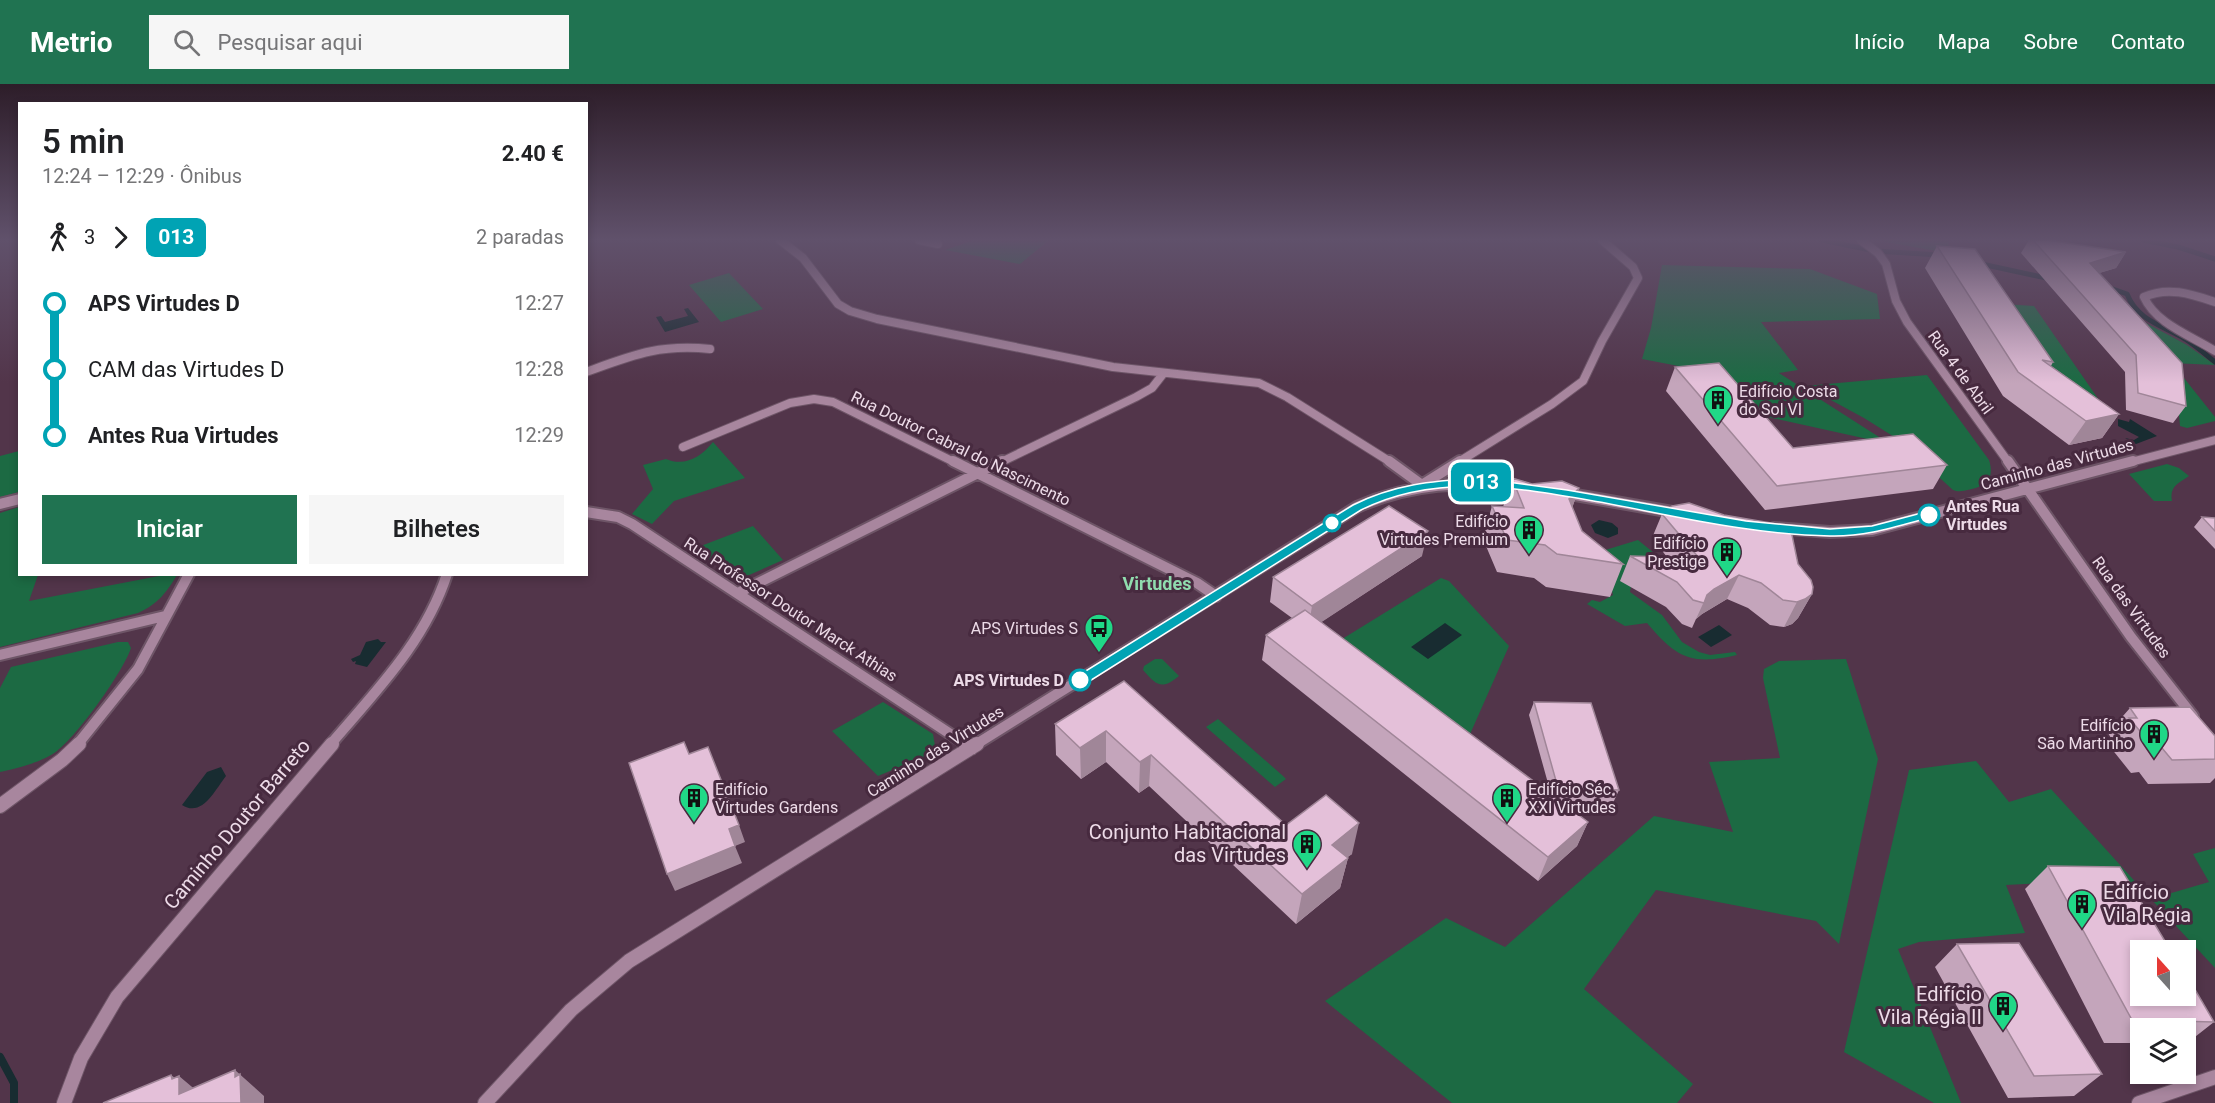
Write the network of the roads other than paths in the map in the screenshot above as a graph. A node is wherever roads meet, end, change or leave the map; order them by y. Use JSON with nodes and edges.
{"nodes":[{"id":1,"x":825,"y":288,"type":"edge"},
{"id":2,"x":1633,"y":288,"type":"edge"},
{"id":3,"x":1893,"y":288,"type":"edge"},
{"id":4,"x":2215,"y":302,"type":"edge"},
{"id":5,"x":710,"y":350,"type":"dead end"},
{"id":6,"x":2215,"y":351,"type":"edge"},
{"id":7,"x":588,"y":371,"type":"edge"},
{"id":8,"x":1164,"y":374,"type":"junction"},
{"id":9,"x":2215,"y":440,"type":"edge"},
{"id":10,"x":683,"y":447,"type":"dead end"},
{"id":11,"x":978,"y":473,"type":"junction"},
{"id":12,"x":1422,"y":485,"type":"junction"},
{"id":13,"x":2027,"y":488,"type":"junction"},
{"id":14,"x":1533,"y":489,"type":"edge"},
{"id":15,"x":1556,"y":492,"type":"edge"},
{"id":16,"x":18,"y":500,"type":"edge"},
{"id":17,"x":0,"y":504,"type":"edge"},
{"id":18,"x":588,"y":512,"type":"edge"},
{"id":19,"x":1693,"y":516,"type":"edge"},
{"id":20,"x":1766,"y":527,"type":"edge"},
{"id":21,"x":188,"y":576,"type":"edge"},
{"id":22,"x":446,"y":576,"type":"edge"},
{"id":23,"x":738,"y":593,"type":"junction"},
{"id":24,"x":1216,"y":596,"type":"junction"},
{"id":25,"x":165,"y":616,"type":"junction"},
{"id":26,"x":0,"y":655,"type":"edge"},
{"id":27,"x":2200,"y":723,"type":"edge"},
{"id":28,"x":971,"y":748,"type":"junction"},
{"id":29,"x":0,"y":806,"type":"edge"},
{"id":30,"x":2215,"y":1077,"type":"edge"},
{"id":31,"x":64,"y":1103,"type":"edge"},
{"id":32,"x":485,"y":1103,"type":"edge"},
{"id":33,"x":2139,"y":1103,"type":"edge"}],
"edges":[{"from":1,"to":8,"type":"street"},
{"from":2,"to":12,"type":"street"},
{"from":3,"to":13,"type":"street","name":"Rua 4 de Abril"},
{"from":4,"to":6,"type":"street"},
{"from":5,"to":7,"type":"street"},
{"from":8,"to":11,"type":"street"},
{"from":8,"to":12,"type":"street"},
{"from":9,"to":13,"type":"street","name":"Caminho das Virtudes"},
{"from":10,"to":11,"type":"street","name":"Rua Doutor Cabral do Nascimento"},
{"from":11,"to":23,"type":"street"},
{"from":11,"to":24,"type":"street","name":"Rua Doutor Cabral do Nascimento"},
{"from":12,"to":14,"type":"street","name":"Caminho das Virtudes"},
{"from":12,"to":24,"type":"street","name":"Caminho das Virtudes"},
{"from":13,"to":20,"type":"street","name":"Caminho das Virtudes"},
{"from":13,"to":27,"type":"street","name":"Rua das Virtudes"},
{"from":15,"to":19,"type":"street"},
{"from":16,"to":17,"type":"street"},
{"from":18,"to":23,"type":"street","name":"Rua Professor Doutor Marck Athias"},
{"from":21,"to":25,"type":"street"},
{"from":22,"to":31,"type":"street","name":"Caminho Doutor Barreto"},
{"from":23,"to":28,"type":"street","name":"Rua Professor Doutor Marck Athias"},
{"from":24,"to":28,"type":"street","name":"Caminho das Virtudes"},
{"from":25,"to":26,"type":"street"},
{"from":25,"to":29,"type":"street"},
{"from":28,"to":32,"type":"street","name":"Caminho das Virtudes"},
{"from":30,"to":33,"type":"street"}]}
